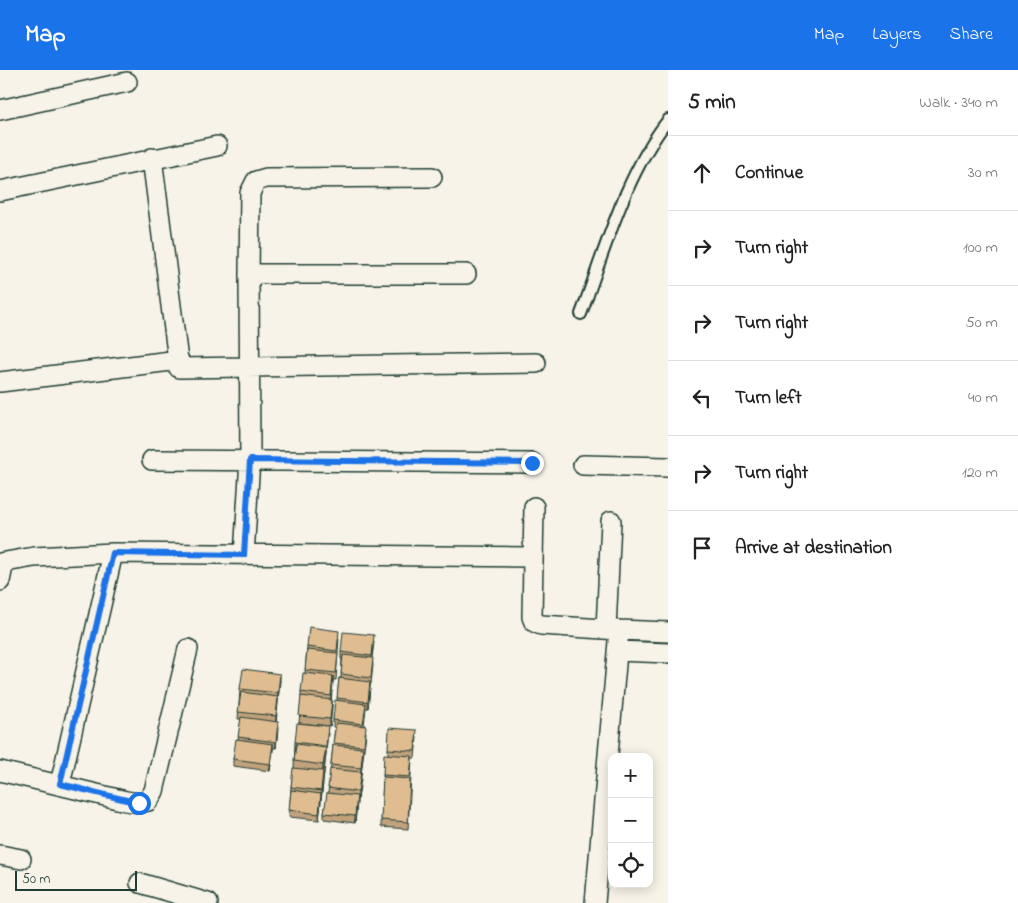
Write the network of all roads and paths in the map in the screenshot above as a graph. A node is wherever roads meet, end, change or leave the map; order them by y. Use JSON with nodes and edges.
{"nodes":[{"id":1,"x":127,"y":82,"type":"dead end"},
{"id":2,"x":0,"y":110,"type":"edge"},
{"id":3,"x":668,"y":120,"type":"edge"},
{"id":4,"x":217,"y":146,"type":"dead end"},
{"id":5,"x":152,"y":158,"type":"junction"},
{"id":6,"x":432,"y":177,"type":"dead end"},
{"id":7,"x":0,"y":191,"type":"edge"},
{"id":8,"x":249,"y":274,"type":"junction"},
{"id":9,"x":466,"y":274,"type":"dead end"},
{"id":10,"x":581,"y":314,"type":"dead end"},
{"id":11,"x":179,"y":360,"type":"junction"},
{"id":12,"x":536,"y":363,"type":"dead end"},
{"id":13,"x":251,"y":367,"type":"junction"},
{"id":14,"x":0,"y":382,"type":"edge"},
{"id":15,"x":152,"y":460,"type":"dead end"},
{"id":16,"x":250,"y":460,"type":"junction"},
{"id":17,"x":532,"y":463,"type":"dead end"},
{"id":18,"x":583,"y":465,"type":"dead end"},
{"id":19,"x":668,"y":467,"type":"edge"},
{"id":20,"x":534,"y":507,"type":"dead end"},
{"id":21,"x":611,"y":520,"type":"dead end"},
{"id":22,"x":113,"y":553,"type":"junction"},
{"id":23,"x":244,"y":555,"type":"junction"},
{"id":24,"x":533,"y":557,"type":"junction"},
{"id":25,"x":2,"y":562,"type":"edge"},
{"id":26,"x":0,"y":581,"type":"edge"},
{"id":27,"x":613,"y":629,"type":"junction"},
{"id":28,"x":668,"y":632,"type":"edge"},
{"id":29,"x":188,"y":650,"type":"dead end"},
{"id":30,"x":618,"y":650,"type":"junction"},
{"id":31,"x":668,"y":653,"type":"edge"},
{"id":32,"x":0,"y":771,"type":"edge"},
{"id":33,"x":60,"y":784,"type":"junction"},
{"id":34,"x":0,"y":855,"type":"edge"},
{"id":35,"x":21,"y":859,"type":"dead end"},
{"id":36,"x":140,"y":883,"type":"dead end"},
{"id":37,"x":208,"y":903,"type":"edge"},
{"id":38,"x":594,"y":903,"type":"edge"}],
"edges":[{"from":1,"to":2,"type":"street"},
{"from":3,"to":10,"type":"lane"},
{"from":4,"to":5,"type":"street"},
{"from":5,"to":7,"type":"street"},
{"from":5,"to":11,"type":"street"},
{"from":6,"to":8,"type":"street"},
{"from":8,"to":9,"type":"street"},
{"from":8,"to":13,"type":"street"},
{"from":11,"to":13,"type":"street"},
{"from":11,"to":14,"type":"street"},
{"from":12,"to":13,"type":"street"},
{"from":13,"to":16,"type":"street"},
{"from":15,"to":16,"type":"street"},
{"from":16,"to":17,"type":"street"},
{"from":16,"to":23,"type":"street"},
{"from":18,"to":19,"type":"street"},
{"from":20,"to":24,"type":"street"},
{"from":21,"to":27,"type":"street"},
{"from":22,"to":23,"type":"street"},
{"from":22,"to":25,"type":"street"},
{"from":22,"to":33,"type":"street"},
{"from":23,"to":24,"type":"street"},
{"from":24,"to":27,"type":"street"},
{"from":25,"to":26,"type":"street"},
{"from":27,"to":28,"type":"street"},
{"from":27,"to":30,"type":"street"},
{"from":29,"to":33,"type":"street"},
{"from":30,"to":31,"type":"street"},
{"from":30,"to":38,"type":"street"},
{"from":32,"to":33,"type":"street"},
{"from":34,"to":35,"type":"street"},
{"from":36,"to":37,"type":"street"}]}
